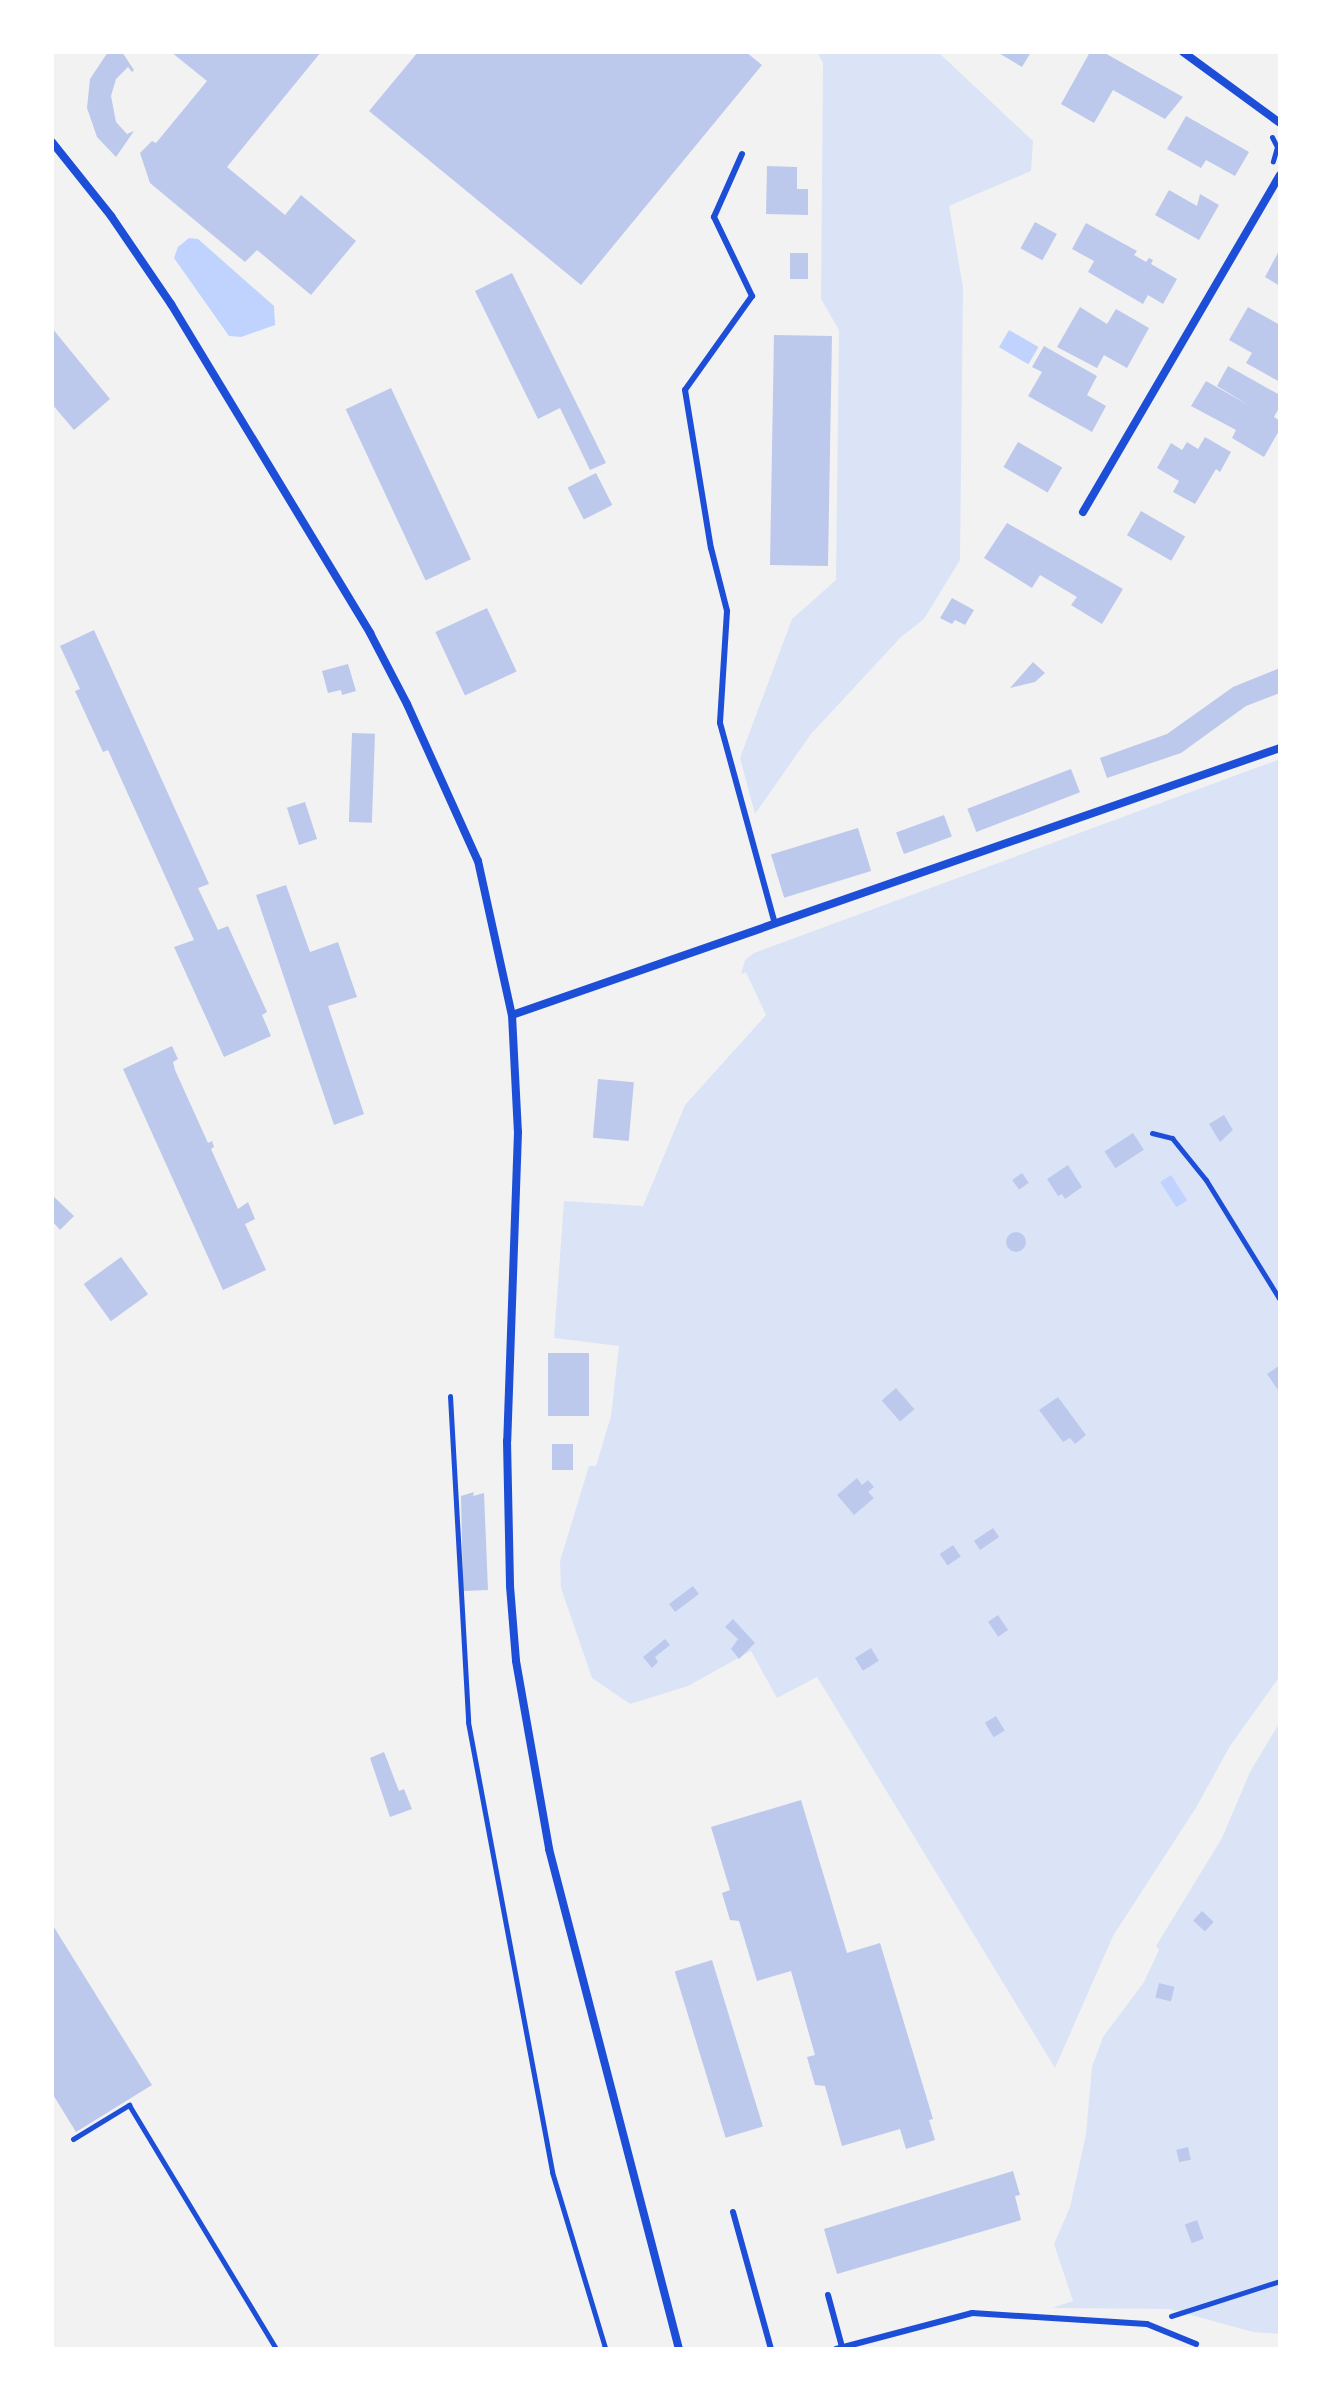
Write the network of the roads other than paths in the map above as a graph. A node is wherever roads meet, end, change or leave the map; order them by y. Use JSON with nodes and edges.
{"nodes":[{"id":1,"x":1183,"y":52,"type":"edge"},
{"id":2,"x":1280,"y":123,"type":"edge"},
{"id":3,"x":52,"y":142,"type":"edge"},
{"id":4,"x":742,"y":154,"type":"dead end"},
{"id":5,"x":1280,"y":175,"type":"edge"},
{"id":6,"x":1277,"y":186,"type":"edge"},
{"id":7,"x":1083,"y":512,"type":"dead end"},
{"id":8,"x":1280,"y":748,"type":"edge"},
{"id":9,"x":775,"y":924,"type":"junction"},
{"id":10,"x":512,"y":1015,"type":"junction"},
{"id":11,"x":733,"y":2212,"type":"dead end"},
{"id":12,"x":828,"y":2295,"type":"dead end"},
{"id":13,"x":1196,"y":2344,"type":"dead end"},
{"id":14,"x":839,"y":2348,"type":"edge"},
{"id":15,"x":679,"y":2349,"type":"edge"},
{"id":16,"x":771,"y":2349,"type":"edge"}],
"edges":[{"from":1,"to":2,"type":"street"},
{"from":3,"to":10,"type":"street"},
{"from":4,"to":9,"type":"lane"},
{"from":5,"to":6,"type":"street"},
{"from":6,"to":7,"type":"street"},
{"from":8,"to":9,"type":"street"},
{"from":9,"to":10,"type":"street"},
{"from":10,"to":15,"type":"street"},
{"from":11,"to":16,"type":"lane"},
{"from":12,"to":14,"type":"lane"},
{"from":13,"to":14,"type":"lane"}]}
